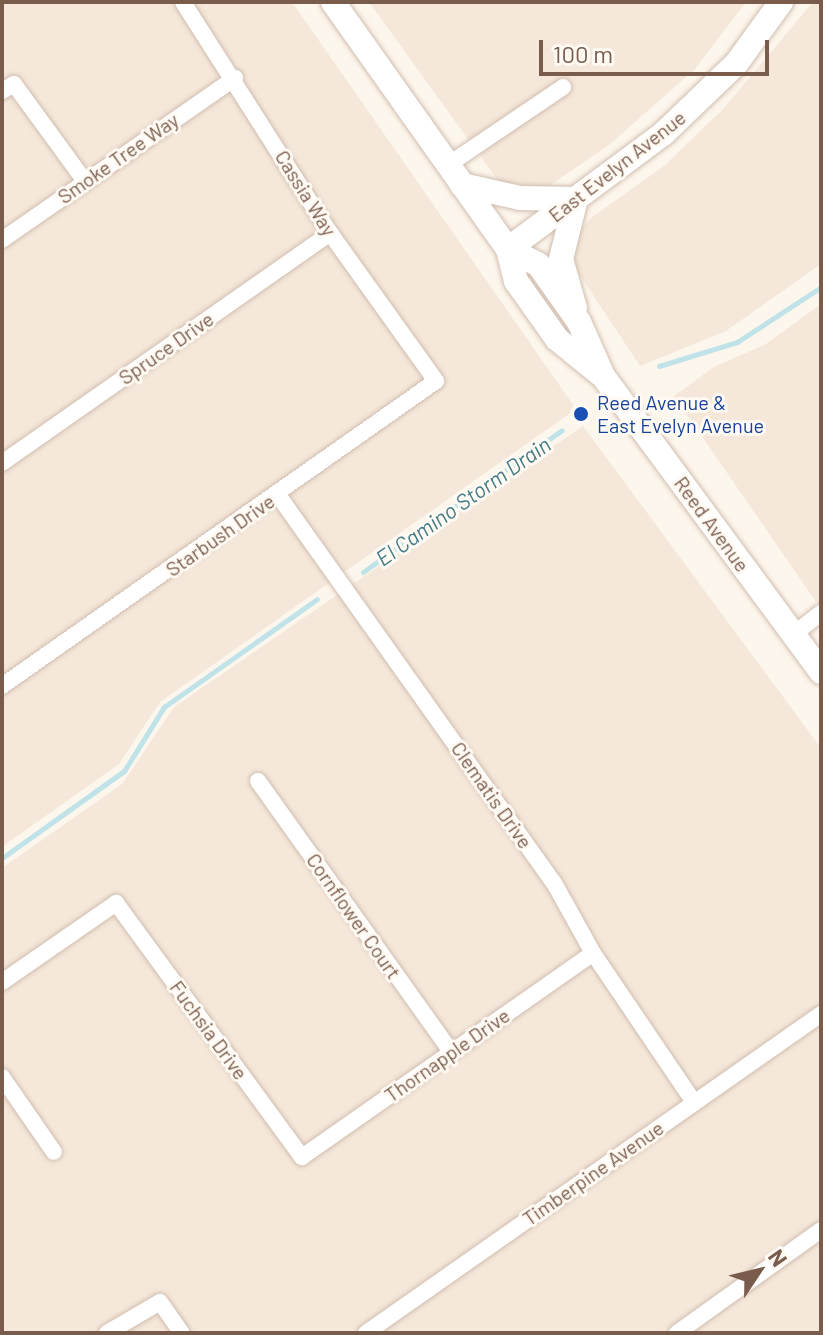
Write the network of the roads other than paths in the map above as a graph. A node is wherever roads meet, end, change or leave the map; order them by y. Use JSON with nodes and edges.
{"nodes":[{"id":1,"x":183,"y":2,"type":"edge"},
{"id":2,"x":333,"y":2,"type":"edge"},
{"id":3,"x":781,"y":2,"type":"edge"},
{"id":4,"x":235,"y":78,"type":"junction"},
{"id":5,"x":563,"y":87,"type":"dead end"},
{"id":6,"x":2,"y":91,"type":"edge"},
{"id":7,"x":455,"y":175,"type":"junction"},
{"id":8,"x":84,"y":180,"type":"junction"},
{"id":9,"x":576,"y":199,"type":"junction"},
{"id":10,"x":330,"y":233,"type":"junction"},
{"id":11,"x":2,"y":240,"type":"edge"},
{"id":12,"x":508,"y":249,"type":"junction"},
{"id":13,"x":579,"y":322,"type":"junction"},
{"id":14,"x":603,"y":376,"type":"junction"},
{"id":15,"x":436,"y":381,"type":"joint"},
{"id":16,"x":2,"y":463,"type":"edge"},
{"id":17,"x":278,"y":495,"type":"junction"},
{"id":18,"x":821,"y":613,"type":"edge"},
{"id":19,"x":794,"y":634,"type":"junction"},
{"id":20,"x":821,"y":672,"type":"edge"},
{"id":21,"x":2,"y":686,"type":"edge"},
{"id":22,"x":258,"y":781,"type":"dead end"},
{"id":23,"x":593,"y":953,"type":"junction"},
{"id":24,"x":2,"y":982,"type":"edge"},
{"id":25,"x":820,"y":1018,"type":"edge"},
{"id":26,"x":451,"y":1052,"type":"junction"},
{"id":27,"x":2,"y":1077,"type":"edge"},
{"id":28,"x":694,"y":1102,"type":"junction"},
{"id":29,"x":54,"y":1152,"type":"dead end"},
{"id":30,"x":302,"y":1157,"type":"joint"},
{"id":31,"x":821,"y":1230,"type":"edge"},
{"id":32,"x":107,"y":1333,"type":"edge"},
{"id":33,"x":182,"y":1333,"type":"edge"},
{"id":34,"x":366,"y":1333,"type":"edge"},
{"id":35,"x":677,"y":1333,"type":"edge"}],
"edges":[{"from":1,"to":4,"type":"street","name":"Cassia Way"},
{"from":2,"to":7,"type":"main road","name":"Reed Avenue"},
{"from":3,"to":9,"type":"main road","name":"East Evelyn Avenue"},
{"from":4,"to":8,"type":"street","name":"Smoke Tree Way"},
{"from":4,"to":10,"type":"street","name":"Cassia Way"},
{"from":5,"to":7,"type":"street"},
{"from":6,"to":8,"type":"street"},
{"from":7,"to":9,"type":"main road"},
{"from":7,"to":12,"type":"main road","name":"Reed Avenue"},
{"from":8,"to":11,"type":"street","name":"Smoke Tree Way"},
{"from":9,"to":12,"type":"main road","name":"East Evelyn Avenue"},
{"from":9,"to":13,"type":"main road"},
{"from":10,"to":15,"type":"street","name":"Cassia Way"},
{"from":10,"to":16,"type":"street","name":"Spruce Drive"},
{"from":12,"to":13,"type":"main road","name":"Reed Avenue"},
{"from":12,"to":14,"type":"main road","name":"Reed Avenue"},
{"from":13,"to":14,"type":"main road","name":"Reed Avenue"},
{"from":14,"to":19,"type":"main road","name":"Reed Avenue"},
{"from":15,"to":17,"type":"street","name":"Starbush Drive"},
{"from":17,"to":21,"type":"street","name":"Starbush Drive"},
{"from":17,"to":23,"type":"street","name":"Clematis Drive"},
{"from":18,"to":19,"type":"street"},
{"from":19,"to":20,"type":"main road","name":"Reed Avenue"},
{"from":22,"to":26,"type":"street","name":"Cornflower Court"},
{"from":23,"to":26,"type":"street","name":"Thornapple Drive"},
{"from":23,"to":28,"type":"street","name":"Clematis Drive"},
{"from":24,"to":30,"type":"street","name":"Fuchsia Drive"},
{"from":25,"to":28,"type":"street","name":"Timberpine Avenue"},
{"from":26,"to":30,"type":"street","name":"Thornapple Drive"},
{"from":27,"to":29,"type":"street"},
{"from":28,"to":34,"type":"street","name":"Timberpine Avenue"},
{"from":31,"to":35,"type":"street"},
{"from":32,"to":33,"type":"street"}]}
